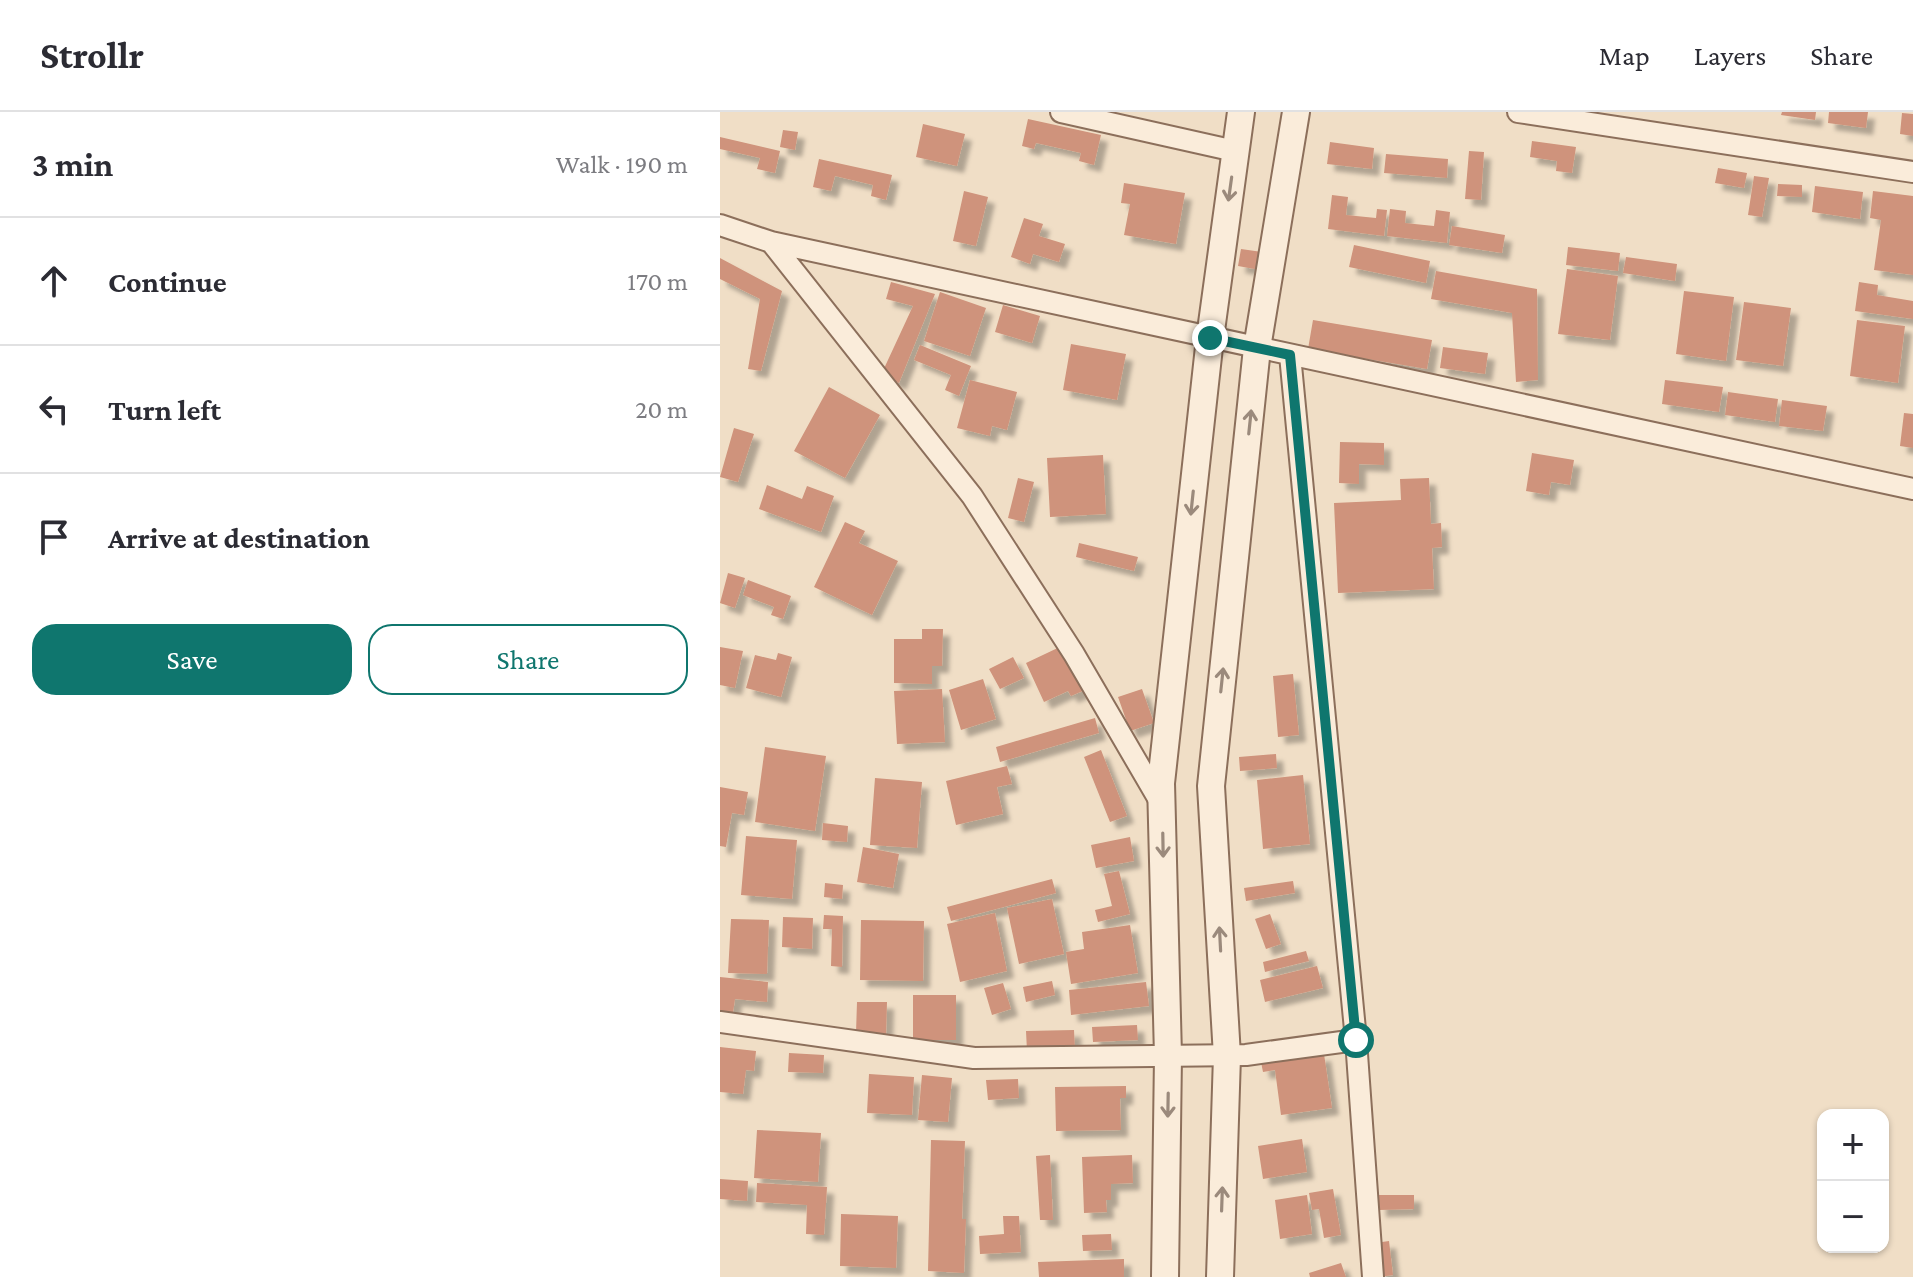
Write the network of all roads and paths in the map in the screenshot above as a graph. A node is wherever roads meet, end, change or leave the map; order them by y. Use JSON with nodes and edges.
{"nodes":[{"id":1,"x":1061,"y":112,"type":"edge"},
{"id":2,"x":1241,"y":112,"type":"edge"},
{"id":3,"x":1296,"y":112,"type":"edge"},
{"id":4,"x":1518,"y":112,"type":"edge"},
{"id":5,"x":1235,"y":151,"type":"junction"},
{"id":6,"x":1913,"y":172,"type":"edge"},
{"id":7,"x":720,"y":225,"type":"edge"},
{"id":8,"x":771,"y":242,"type":"junction"},
{"id":9,"x":1210,"y":338,"type":"junction"},
{"id":10,"x":1257,"y":348,"type":"junction"},
{"id":11,"x":1290,"y":355,"type":"junction"},
{"id":12,"x":1913,"y":489,"type":"edge"},
{"id":13,"x":1162,"y":805,"type":"junction"},
{"id":14,"x":720,"y":1022,"type":"edge"},
{"id":15,"x":1356,"y":1040,"type":"junction"},
{"id":16,"x":1168,"y":1056,"type":"junction"},
{"id":17,"x":1227,"y":1056,"type":"junction"},
{"id":18,"x":1165,"y":1277,"type":"edge"},
{"id":19,"x":1220,"y":1277,"type":"edge"},
{"id":20,"x":1373,"y":1277,"type":"edge"}],
"edges":[{"from":1,"to":5,"type":"street"},
{"from":2,"to":5,"type":"street"},
{"from":3,"to":10,"type":"street"},
{"from":4,"to":6,"type":"street"},
{"from":5,"to":9,"type":"street","one_way":true},
{"from":7,"to":8,"type":"street"},
{"from":8,"to":9,"type":"street"},
{"from":8,"to":13,"type":"street"},
{"from":9,"to":10,"type":"street"},
{"from":9,"to":13,"type":"street","one_way":true},
{"from":10,"to":11,"type":"street"},
{"from":17,"to":10,"type":"street","one_way":true},
{"from":11,"to":12,"type":"street"},
{"from":11,"to":15,"type":"street"},
{"from":13,"to":16,"type":"street","one_way":true},
{"from":14,"to":16,"type":"street"},
{"from":15,"to":17,"type":"street"},
{"from":15,"to":20,"type":"street"},
{"from":16,"to":17,"type":"street"},
{"from":16,"to":18,"type":"street","one_way":true},
{"from":19,"to":17,"type":"street","one_way":true}]}
